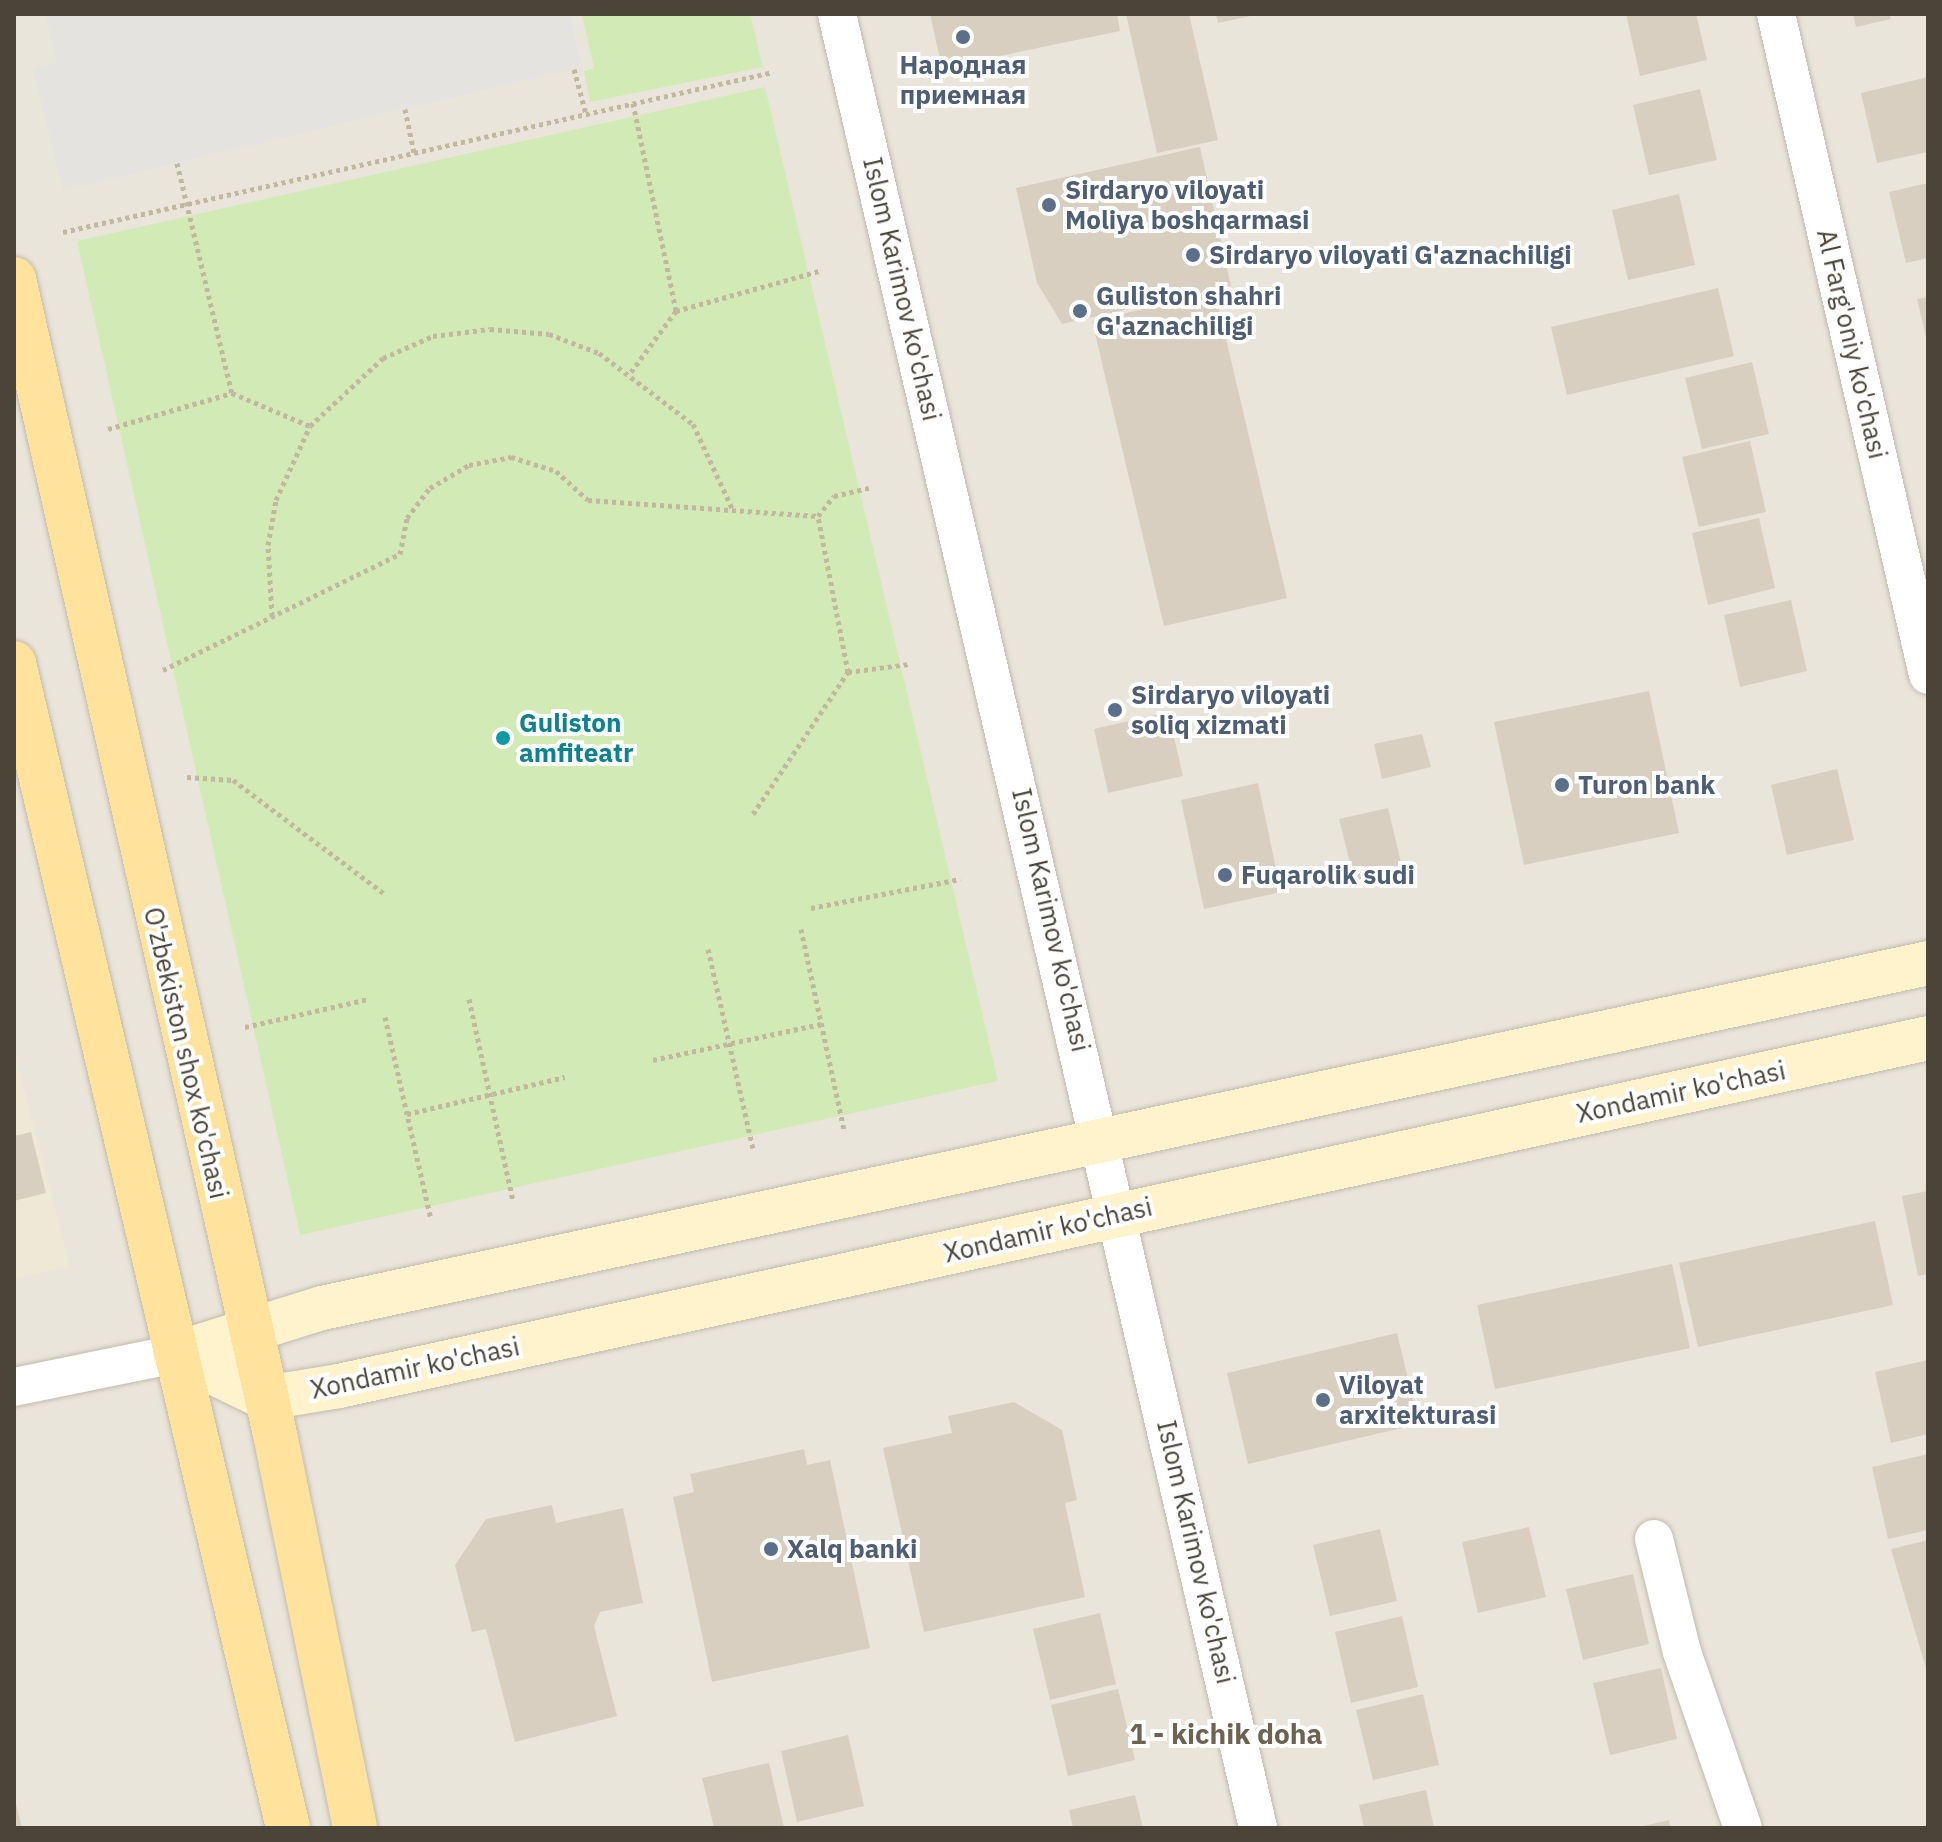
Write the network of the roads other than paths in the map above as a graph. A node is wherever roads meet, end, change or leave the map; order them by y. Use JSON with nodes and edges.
{"nodes":[{"id":1,"x":837,"y":14,"type":"edge"},
{"id":2,"x":1776,"y":14,"type":"edge"},
{"id":3,"x":14,"y":279,"type":"edge"},
{"id":4,"x":14,"y":663,"type":"edge"},
{"id":5,"x":1928,"y":675,"type":"edge"},
{"id":6,"x":1928,"y":963,"type":"edge"},
{"id":7,"x":1928,"y":1038,"type":"edge"},
{"id":8,"x":1103,"y":1144,"type":"junction"},
{"id":9,"x":1119,"y":1215,"type":"junction"},
{"id":10,"x":248,"y":1326,"type":"junction"},
{"id":11,"x":175,"y":1354,"type":"junction"},
{"id":12,"x":14,"y":1387,"type":"edge"},
{"id":13,"x":266,"y":1398,"type":"junction"},
{"id":14,"x":1654,"y":1539,"type":"dead end"},
{"id":15,"x":288,"y":1828,"type":"edge"},
{"id":16,"x":355,"y":1828,"type":"edge"},
{"id":17,"x":1258,"y":1828,"type":"edge"},
{"id":18,"x":1743,"y":1828,"type":"edge"}],
"edges":[{"from":1,"to":8,"type":"street","name":"Islom Karimov ko'chasi"},
{"from":2,"to":5,"type":"street","name":"Al Farg'oniy ko'chasi"},
{"from":3,"to":10,"type":"main road","name":"O'zbekiston shox ko'chasi"},
{"from":4,"to":11,"type":"main road"},
{"from":6,"to":8,"type":"main road"},
{"from":7,"to":9,"type":"main road","name":"Xondamir ko'chasi"},
{"from":8,"to":9,"type":"street","name":"Islom Karimov ko'chasi"},
{"from":8,"to":10,"type":"main road"},
{"from":9,"to":13,"type":"main road","name":"Xondamir ko'chasi"},
{"from":9,"to":17,"type":"street","name":"Islom Karimov ko'chasi"},
{"from":10,"to":11,"type":"main road"},
{"from":10,"to":13,"type":"main road","name":"O'zbekiston shox ko'chasi"},
{"from":11,"to":12,"type":"street"},
{"from":11,"to":13,"type":"main road"},
{"from":11,"to":15,"type":"main road"},
{"from":13,"to":16,"type":"main road","name":"O'zbekiston shox ko'chasi"},
{"from":14,"to":18,"type":"street"}]}
